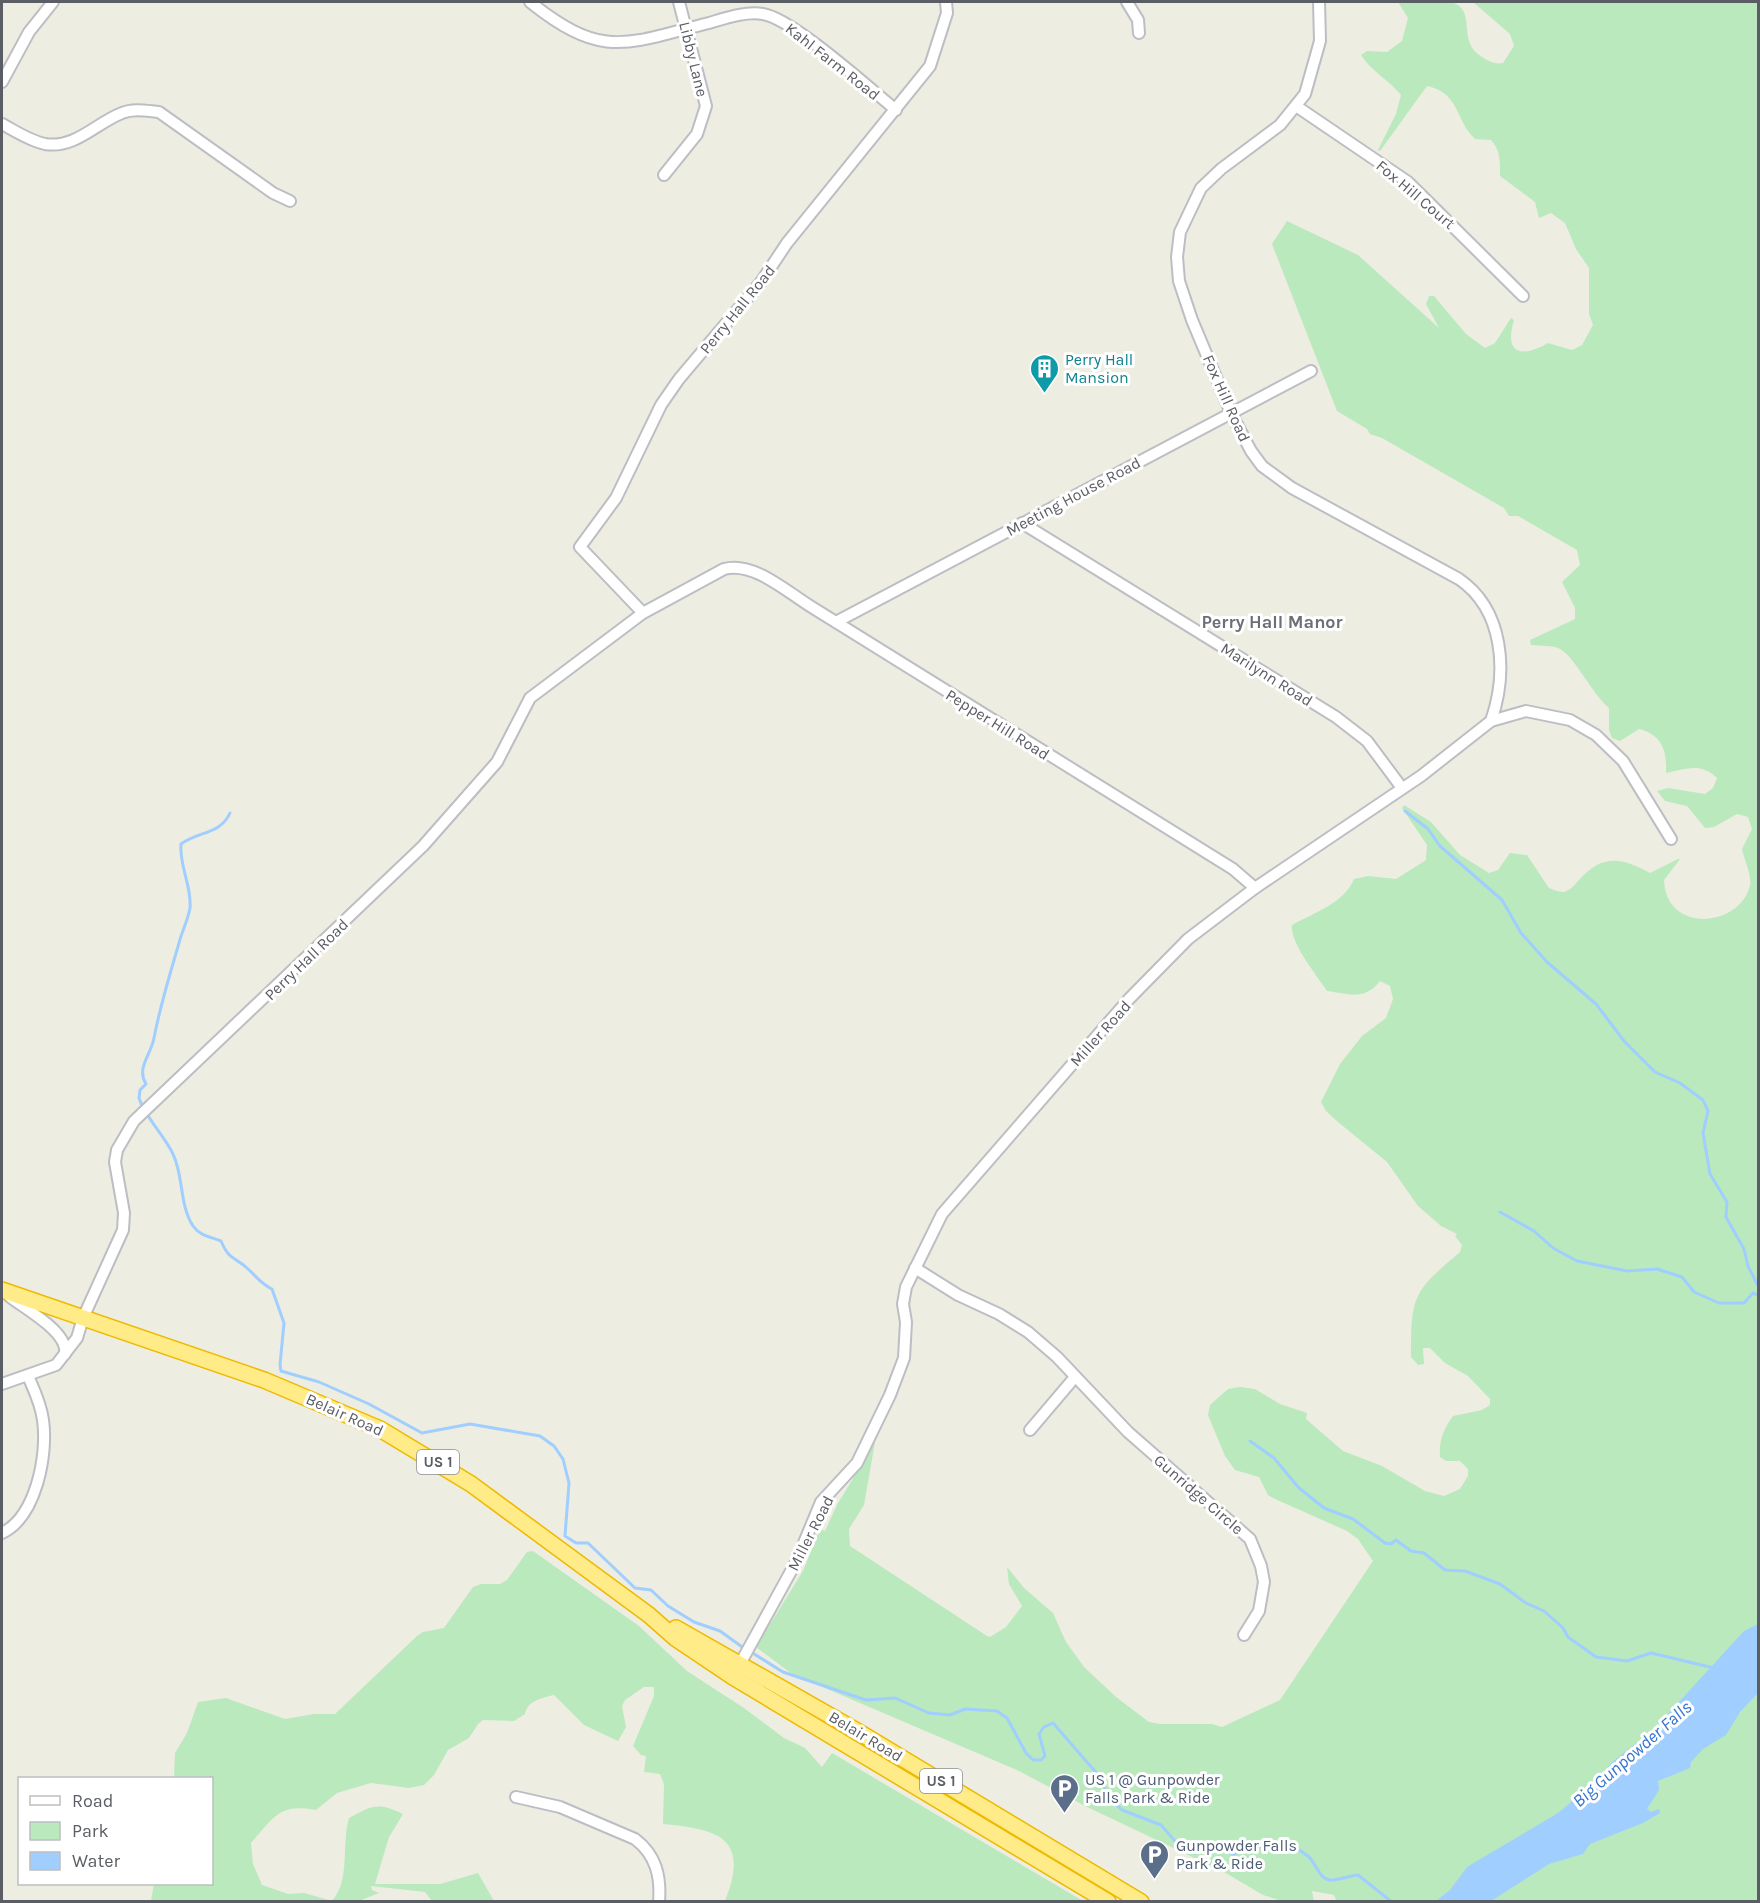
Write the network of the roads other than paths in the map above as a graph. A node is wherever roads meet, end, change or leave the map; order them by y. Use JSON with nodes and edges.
{"nodes":[{"id":1,"x":53,"y":2,"type":"edge"},
{"id":2,"x":530,"y":2,"type":"edge"},
{"id":3,"x":679,"y":2,"type":"edge"},
{"id":4,"x":946,"y":2,"type":"edge"},
{"id":5,"x":1127,"y":2,"type":"edge"},
{"id":6,"x":1319,"y":2,"type":"edge"},
{"id":7,"x":686,"y":28,"type":"junction"},
{"id":8,"x":1139,"y":33,"type":"dead end"},
{"id":9,"x":2,"y":82,"type":"edge"},
{"id":10,"x":1296,"y":106,"type":"junction"},
{"id":11,"x":896,"y":110,"type":"junction"},
{"id":12,"x":2,"y":124,"type":"edge"},
{"id":13,"x":664,"y":175,"type":"dead end"},
{"id":14,"x":290,"y":201,"type":"dead end"},
{"id":15,"x":1523,"y":296,"type":"dead end"},
{"id":16,"x":1311,"y":371,"type":"dead end"},
{"id":17,"x":1231,"y":413,"type":"junction"},
{"id":18,"x":1022,"y":524,"type":"junction"},
{"id":19,"x":736,"y":566,"type":"joint"},
{"id":20,"x":643,"y":613,"type":"junction"},
{"id":21,"x":836,"y":622,"type":"junction"},
{"id":22,"x":1491,"y":721,"type":"junction"},
{"id":23,"x":1402,"y":788,"type":"junction"},
{"id":24,"x":1671,"y":839,"type":"dead end"},
{"id":25,"x":1255,"y":888,"type":"junction"},
{"id":26,"x":915,"y":1268,"type":"junction"},
{"id":27,"x":2,"y":1290,"type":"edge"},
{"id":28,"x":82,"y":1318,"type":"junction"},
{"id":29,"x":65,"y":1354,"type":"junction"},
{"id":30,"x":28,"y":1376,"type":"junction"},
{"id":31,"x":1075,"y":1377,"type":"junction"},
{"id":32,"x":2,"y":1384,"type":"edge"},
{"id":33,"x":1030,"y":1430,"type":"dead end"},
{"id":34,"x":2,"y":1533,"type":"edge"},
{"id":35,"x":1244,"y":1635,"type":"dead end"},
{"id":36,"x":742,"y":1660,"type":"junction"},
{"id":37,"x":516,"y":1797,"type":"dead end"},
{"id":38,"x":659,"y":1902,"type":"edge"},
{"id":39,"x":1108,"y":1902,"type":"edge"},
{"id":40,"x":1141,"y":1902,"type":"edge"}],
"edges":[{"from":1,"to":9,"type":"street"},
{"from":2,"to":7,"type":"street","name":"Kahl Farm Road"},
{"from":3,"to":7,"type":"street","name":"Libby Lane"},
{"from":4,"to":11,"type":"street","name":"Perry Hall Road"},
{"from":5,"to":8,"type":"street"},
{"from":6,"to":10,"type":"street","name":"Fox Hill Road"},
{"from":7,"to":11,"type":"street","name":"Kahl Farm Road"},
{"from":7,"to":13,"type":"street","name":"Libby Lane"},
{"from":10,"to":15,"type":"street","name":"Fox Hill Court"},
{"from":10,"to":17,"type":"street","name":"Fox Hill Road"},
{"from":11,"to":20,"type":"street","name":"Perry Hall Road"},
{"from":12,"to":14,"type":"street"},
{"from":16,"to":17,"type":"street","name":"Meeting House Road"},
{"from":17,"to":18,"type":"street","name":"Meeting House Road"},
{"from":17,"to":22,"type":"street","name":"Fox Hill Road"},
{"from":18,"to":21,"type":"street","name":"Meeting House Road"},
{"from":18,"to":23,"type":"street","name":"Marilynn Road"},
{"from":19,"to":20,"type":"street","name":"Perry Hall Road"},
{"from":19,"to":21,"type":"street","name":"Pepper Hill Road"},
{"from":20,"to":28,"type":"street","name":"Perry Hall Road"},
{"from":21,"to":25,"type":"street","name":"Pepper Hill Road"},
{"from":22,"to":23,"type":"street","name":"Miller Road"},
{"from":22,"to":24,"type":"street","name":"Miller Road"},
{"from":23,"to":25,"type":"street","name":"Miller Road"},
{"from":25,"to":26,"type":"street","name":"Miller Road"},
{"from":26,"to":31,"type":"street","name":"Gunridge Circle"},
{"from":26,"to":36,"type":"street","name":"Miller Road"},
{"from":27,"to":28,"type":"highway","name":"Belair Road","number":"US 1"},
{"from":27,"to":29,"type":"street"},
{"from":28,"to":29,"type":"street","name":"Perry Hall Road"},
{"from":28,"to":36,"type":"highway","name":"Belair Road","number":"US 1"},
{"from":29,"to":30,"type":"street","name":"Perry Hall Road"},
{"from":30,"to":32,"type":"street","name":"Perry Hall Road"},
{"from":30,"to":34,"type":"street"},
{"from":31,"to":33,"type":"street"},
{"from":31,"to":35,"type":"street","name":"Gunridge Circle"},
{"from":36,"to":39,"type":"highway","name":"Belair Road","number":"US 1"},
{"from":36,"to":40,"type":"highway","name":"Belair Road","number":"US 1"},
{"from":37,"to":38,"type":"street"}]}
